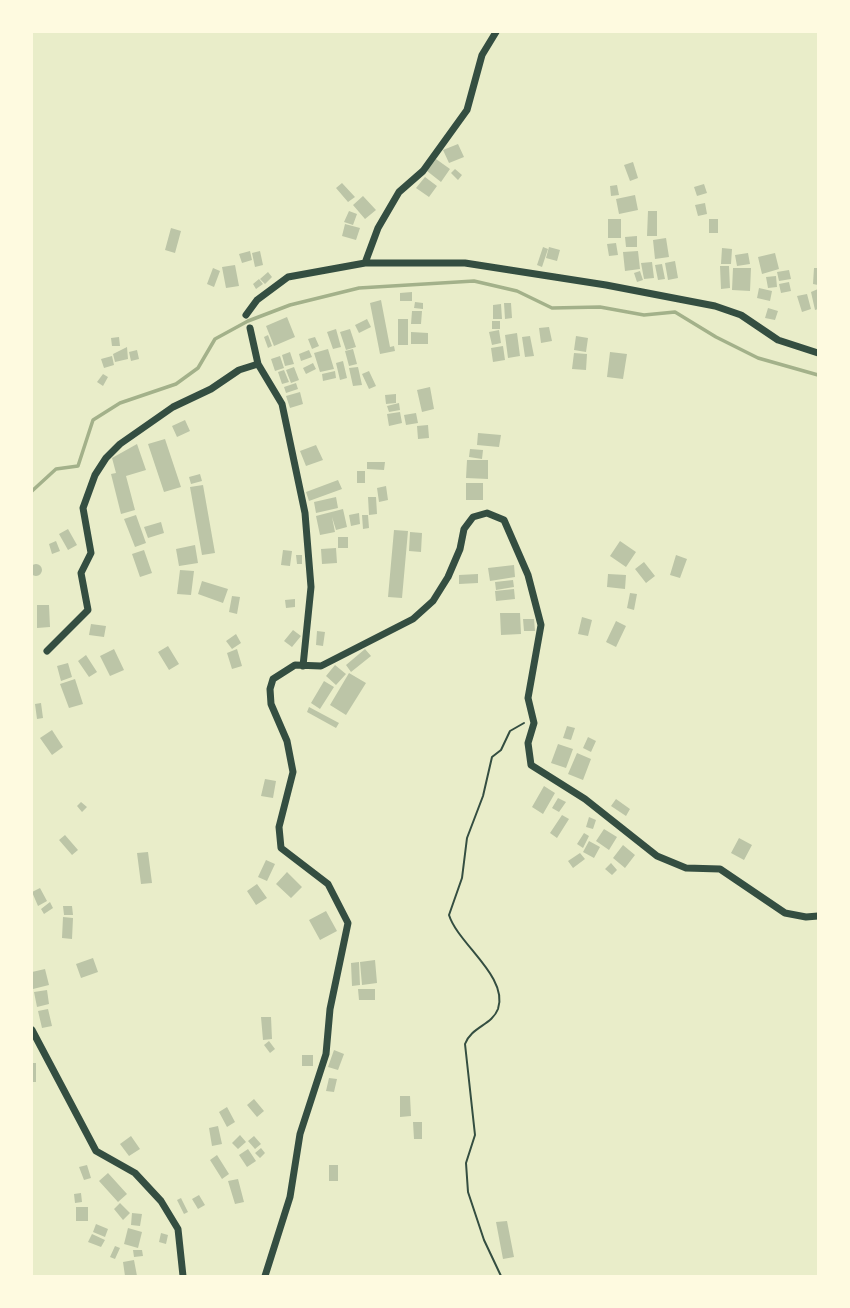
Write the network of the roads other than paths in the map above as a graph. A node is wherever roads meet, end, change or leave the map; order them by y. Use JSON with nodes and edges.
{"nodes":[{"id":1,"x":496,"y":32,"type":"edge"},
{"id":2,"x":365,"y":263,"type":"junction"},
{"id":3,"x":246,"y":315,"type":"dead end"},
{"id":4,"x":250,"y":328,"type":"dead end"},
{"id":5,"x":818,"y":353,"type":"edge"},
{"id":6,"x":258,"y":364,"type":"junction"},
{"id":7,"x":47,"y":651,"type":"dead end"},
{"id":8,"x":303,"y":666,"type":"junction"},
{"id":9,"x":818,"y":916,"type":"edge"},
{"id":10,"x":32,"y":1030,"type":"edge"},
{"id":11,"x":183,"y":1276,"type":"edge"},
{"id":12,"x":265,"y":1276,"type":"edge"}],
"edges":[{"from":1,"to":2,"type":"street"},
{"from":2,"to":3,"type":"street"},
{"from":2,"to":5,"type":"street"},
{"from":4,"to":6,"type":"street"},
{"from":6,"to":7,"type":"street"},
{"from":6,"to":8,"type":"street"},
{"from":8,"to":9,"type":"street"},
{"from":8,"to":12,"type":"street"},
{"from":10,"to":11,"type":"street"}]}
